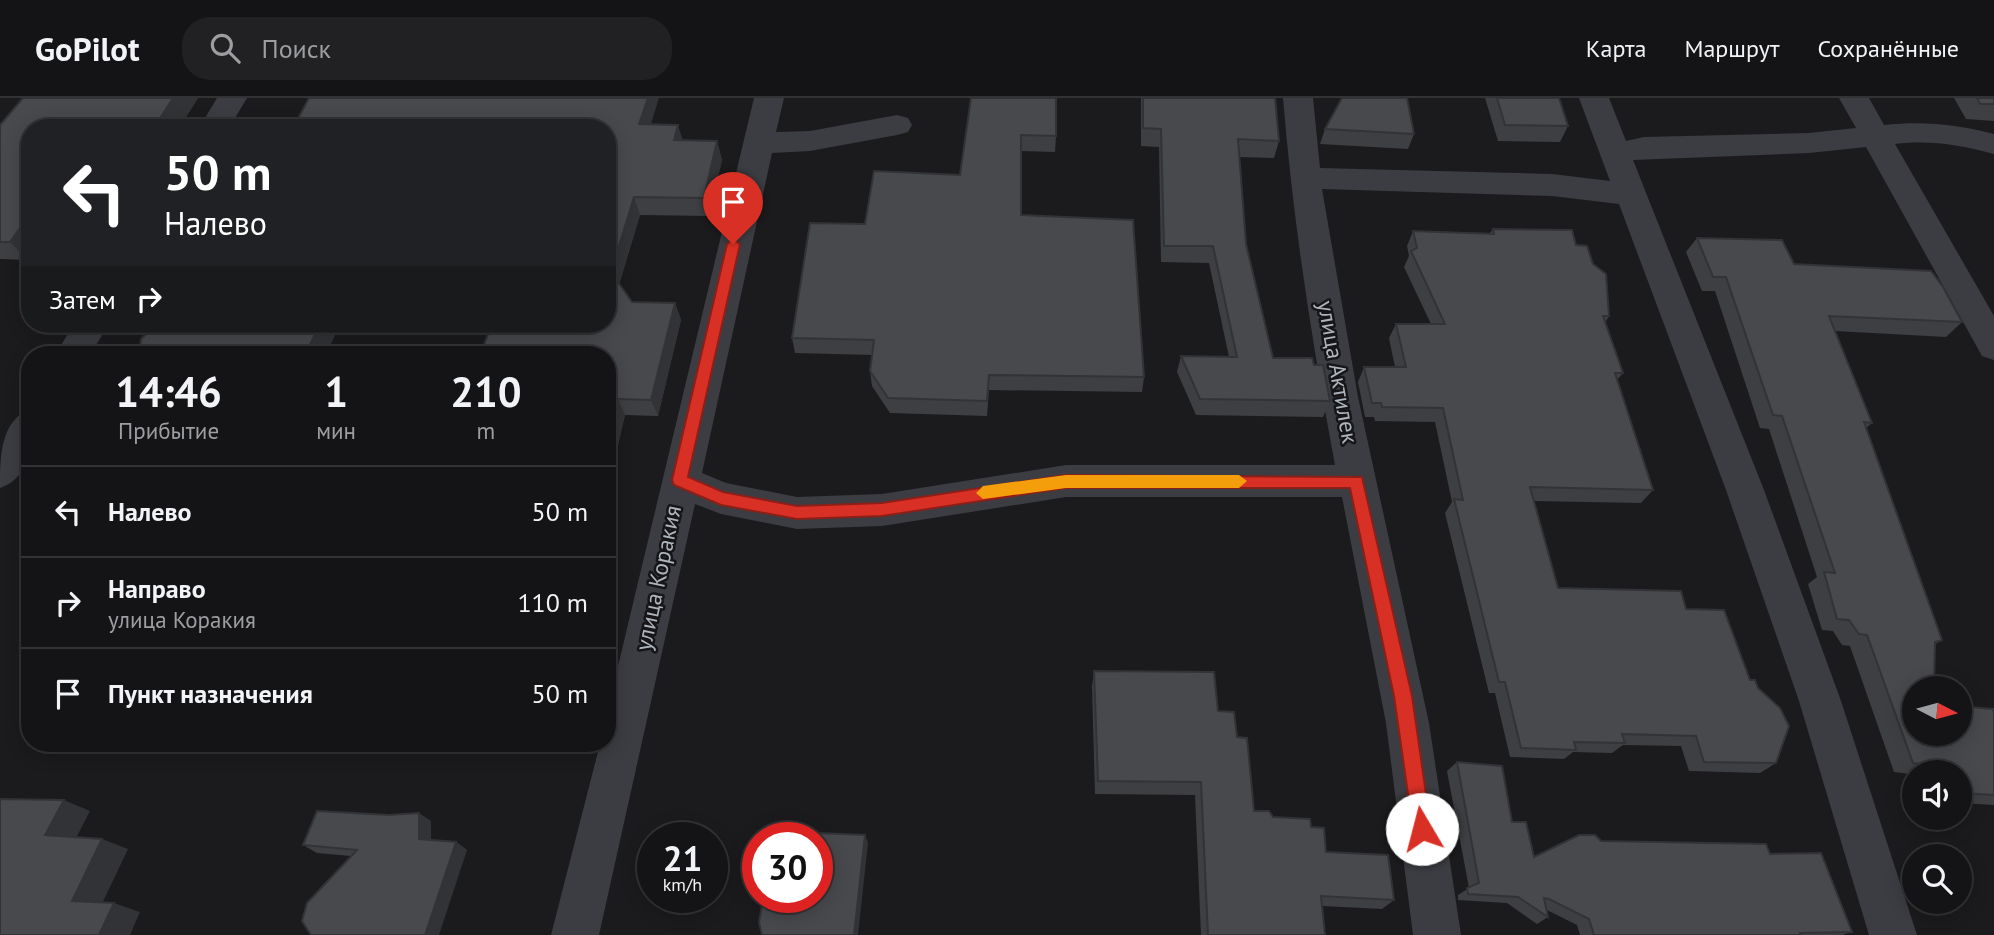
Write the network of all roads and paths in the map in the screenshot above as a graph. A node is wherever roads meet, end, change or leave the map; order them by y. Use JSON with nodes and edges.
{"nodes":[{"id":1,"x":232,"y":98,"type":"edge"},
{"id":2,"x":769,"y":98,"type":"edge"},
{"id":3,"x":1298,"y":98,"type":"edge"},
{"id":4,"x":1594,"y":98,"type":"edge"},
{"id":5,"x":1854,"y":98,"type":"edge"},
{"id":6,"x":219,"y":119,"type":"edge"},
{"id":7,"x":897,"y":125,"type":"dead end"},
{"id":8,"x":1873,"y":135,"type":"junction"},
{"id":9,"x":757,"y":143,"type":"junction"},
{"id":10,"x":1994,"y":144,"type":"edge"},
{"id":11,"x":1615,"y":154,"type":"junction"},
{"id":12,"x":1304,"y":178,"type":"junction"},
{"id":13,"x":1630,"y":194,"type":"junction"},
{"id":14,"x":1994,"y":347,"type":"edge"},
{"id":15,"x":21,"y":438,"type":"edge"},
{"id":16,"x":0,"y":472,"type":"edge"},
{"id":17,"x":680,"y":480,"type":"junction"},
{"id":18,"x":1357,"y":481,"type":"junction"},
{"id":19,"x":575,"y":935,"type":"edge"},
{"id":20,"x":1437,"y":935,"type":"edge"},
{"id":21,"x":1893,"y":935,"type":"edge"}],
"edges":[{"from":1,"to":6,"type":"street"},
{"from":2,"to":9,"type":"street","name":"улица Коракия"},
{"from":3,"to":12,"type":"street","name":"улица Актилек"},
{"from":4,"to":11,"type":"street"},
{"from":5,"to":8,"type":"street"},
{"from":7,"to":9,"type":"street"},
{"from":8,"to":10,"type":"street"},
{"from":8,"to":11,"type":"street"},
{"from":8,"to":14,"type":"street"},
{"from":9,"to":17,"type":"street","name":"улица Коракия"},
{"from":11,"to":13,"type":"street"},
{"from":12,"to":13,"type":"street"},
{"from":12,"to":18,"type":"street","name":"улица Актилек"},
{"from":13,"to":21,"type":"street"},
{"from":15,"to":16,"type":"street"},
{"from":17,"to":18,"type":"street"},
{"from":17,"to":19,"type":"street","name":"улица Коракия"},
{"from":18,"to":20,"type":"street","name":"улица Актилек"}]}
